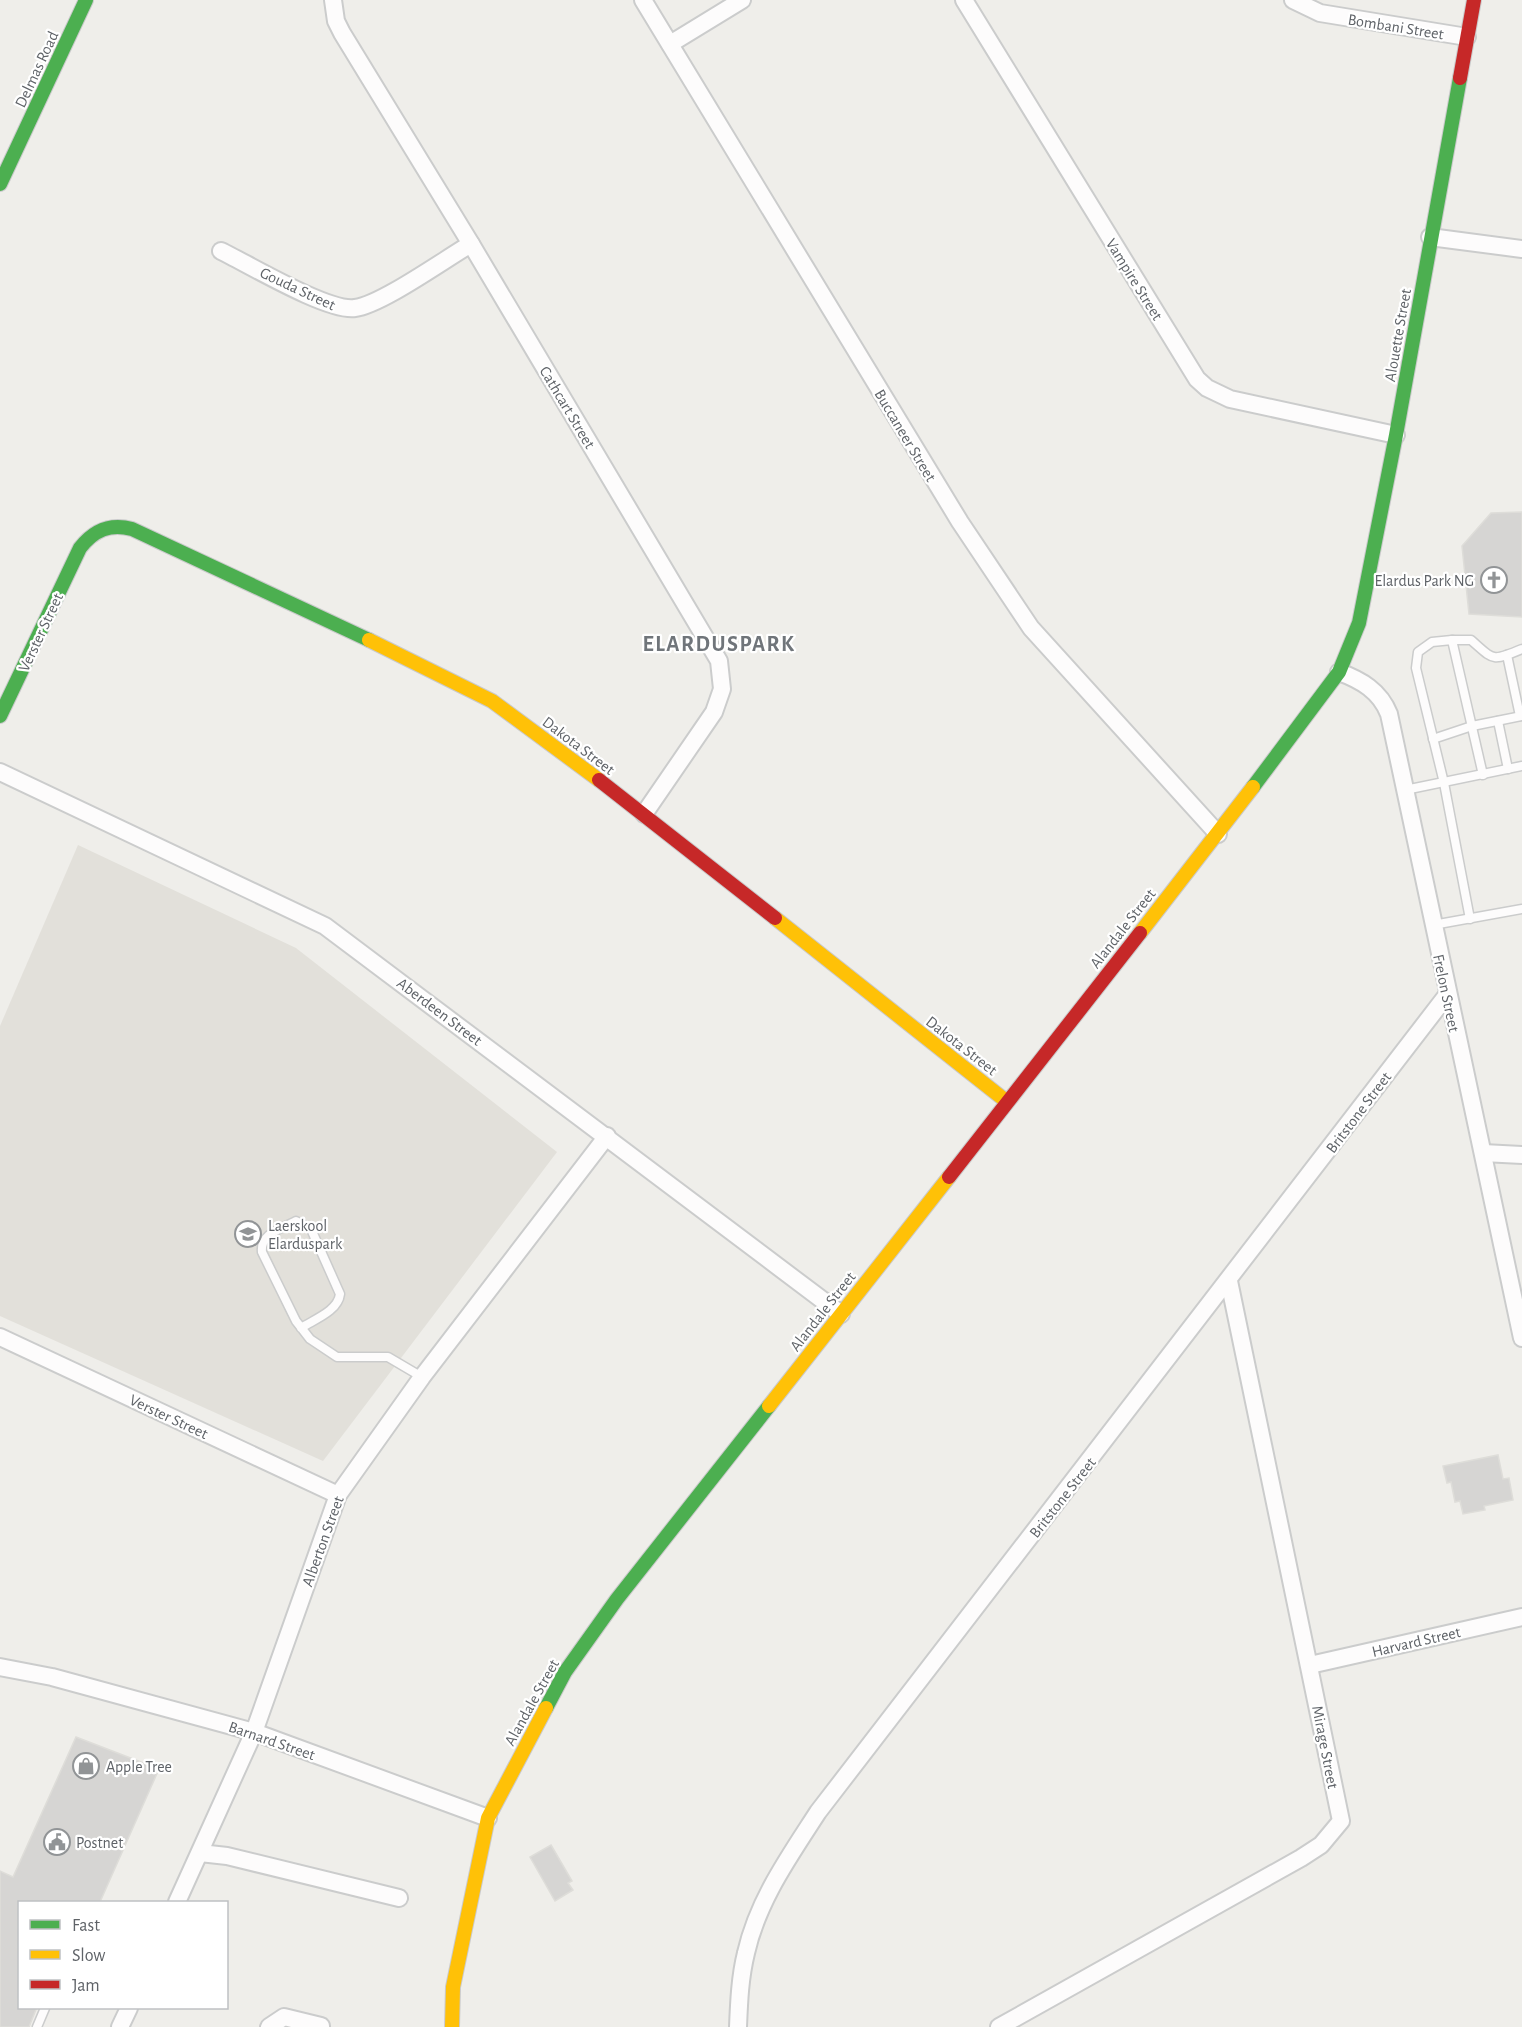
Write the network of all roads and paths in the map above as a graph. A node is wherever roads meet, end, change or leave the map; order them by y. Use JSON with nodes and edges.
{"nodes":[{"id":1,"x":86,"y":0,"type":"edge"},
{"id":2,"x":333,"y":0,"type":"edge"},
{"id":3,"x":644,"y":0,"type":"edge"},
{"id":4,"x":742,"y":0,"type":"edge"},
{"id":5,"x":964,"y":0,"type":"edge"},
{"id":6,"x":1293,"y":0,"type":"edge"},
{"id":7,"x":1474,"y":0,"type":"edge"},
{"id":8,"x":1467,"y":37,"type":"junction"},
{"id":9,"x":670,"y":44,"type":"junction"},
{"id":10,"x":0,"y":184,"type":"edge"},
{"id":11,"x":1430,"y":237,"type":"junction"},
{"id":12,"x":471,"y":244,"type":"junction"},
{"id":13,"x":1522,"y":249,"type":"edge"},
{"id":14,"x":221,"y":251,"type":"dead end"},
{"id":15,"x":1396,"y":435,"type":"junction"},
{"id":16,"x":80,"y":548,"type":"joint"},
{"id":17,"x":1452,"y":640,"type":"junction"},
{"id":18,"x":1522,"y":649,"type":"edge"},
{"id":19,"x":1507,"y":655,"type":"junction"},
{"id":20,"x":1339,"y":672,"type":"junction"},
{"id":21,"x":0,"y":716,"type":"edge"},
{"id":22,"x":1521,"y":716,"type":"edge"},
{"id":23,"x":1498,"y":721,"type":"junction"},
{"id":24,"x":1472,"y":726,"type":"junction"},
{"id":25,"x":1433,"y":740,"type":"junction"},
{"id":26,"x":1522,"y":766,"type":"edge"},
{"id":27,"x":1508,"y":770,"type":"junction"},
{"id":28,"x":0,"y":772,"type":"edge"},
{"id":29,"x":1483,"y":775,"type":"junction"},
{"id":30,"x":1444,"y":783,"type":"junction"},
{"id":31,"x":1405,"y":790,"type":"junction"},
{"id":32,"x":644,"y":814,"type":"junction"},
{"id":33,"x":1218,"y":834,"type":"junction"},
{"id":34,"x":1522,"y":909,"type":"edge"},
{"id":35,"x":1470,"y":919,"type":"junction"},
{"id":36,"x":1433,"y":926,"type":"junction"},
{"id":37,"x":1447,"y":995,"type":"junction"},
{"id":38,"x":1006,"y":1101,"type":"junction"},
{"id":39,"x":607,"y":1136,"type":"junction"},
{"id":40,"x":1483,"y":1153,"type":"junction"},
{"id":41,"x":1522,"y":1155,"type":"edge"},
{"id":42,"x":1228,"y":1281,"type":"junction"},
{"id":43,"x":841,"y":1314,"type":"junction"},
{"id":44,"x":301,"y":1328,"type":"junction"},
{"id":45,"x":0,"y":1337,"type":"edge"},
{"id":46,"x":1522,"y":1338,"type":"edge"},
{"id":47,"x":422,"y":1377,"type":"junction"},
{"id":48,"x":338,"y":1495,"type":"junction"},
{"id":49,"x":1522,"y":1617,"type":"edge"},
{"id":50,"x":0,"y":1657,"type":"edge"},
{"id":51,"x":1310,"y":1665,"type":"junction"},
{"id":52,"x":0,"y":1667,"type":"edge"},
{"id":53,"x":52,"y":1677,"type":"junction"},
{"id":54,"x":254,"y":1732,"type":"junction"},
{"id":55,"x":488,"y":1818,"type":"junction"},
{"id":56,"x":200,"y":1853,"type":"junction"},
{"id":57,"x":399,"y":1898,"type":"dead end"},
{"id":58,"x":177,"y":1901,"type":"edge"},
{"id":59,"x":44,"y":2009,"type":"edge"},
{"id":60,"x":128,"y":2009,"type":"edge"},
{"id":61,"x":321,"y":2026,"type":"edge"},
{"id":62,"x":37,"y":2027,"type":"edge"},
{"id":63,"x":120,"y":2027,"type":"edge"},
{"id":64,"x":268,"y":2027,"type":"edge"},
{"id":65,"x":452,"y":2027,"type":"edge"},
{"id":66,"x":738,"y":2027,"type":"edge"},
{"id":67,"x":999,"y":2027,"type":"edge"}],
"edges":[{"from":1,"to":10,"type":"street","name":"Delmas Road"},
{"from":2,"to":12,"type":"street","name":"Cathcart Street"},
{"from":3,"to":9,"type":"street","name":"Buccaneer Street"},
{"from":4,"to":9,"type":"street"},
{"from":5,"to":15,"type":"street","name":"Vampire Street"},
{"from":6,"to":8,"type":"street","name":"Bombani Street"},
{"from":7,"to":8,"type":"street","name":"Alouette Street"},
{"from":8,"to":11,"type":"street","name":"Alouette Street"},
{"from":9,"to":33,"type":"street","name":"Buccaneer Street"},
{"from":11,"to":13,"type":"street"},
{"from":11,"to":15,"type":"street","name":"Alouette Street"},
{"from":12,"to":14,"type":"street","name":"Gouda Street"},
{"from":12,"to":32,"type":"street","name":"Cathcart Street"},
{"from":15,"to":20,"type":"street","name":"Alouette Street"},
{"from":16,"to":21,"type":"street","name":"Verster Street"},
{"from":16,"to":32,"type":"street","name":"Dakota Street"},
{"from":17,"to":19,"type":"lane"},
{"from":17,"to":24,"type":"lane"},
{"from":17,"to":25,"type":"lane"},
{"from":18,"to":19,"type":"lane"},
{"from":19,"to":22,"type":"lane"},
{"from":20,"to":31,"type":"street","name":"Frelon Street"},
{"from":20,"to":33,"type":"street","name":"Alandale Street"},
{"from":22,"to":23,"type":"lane"},
{"from":23,"to":24,"type":"lane"},
{"from":23,"to":27,"type":"lane"},
{"from":24,"to":25,"type":"lane"},
{"from":24,"to":29,"type":"lane"},
{"from":25,"to":30,"type":"lane"},
{"from":26,"to":27,"type":"lane"},
{"from":27,"to":29,"type":"lane"},
{"from":28,"to":39,"type":"street","name":"Aberdeen Street"},
{"from":29,"to":30,"type":"lane"},
{"from":30,"to":31,"type":"lane"},
{"from":30,"to":35,"type":"lane"},
{"from":31,"to":36,"type":"street","name":"Frelon Street"},
{"from":32,"to":38,"type":"street","name":"Dakota Street"},
{"from":33,"to":38,"type":"street","name":"Alandale Street"},
{"from":34,"to":35,"type":"lane"},
{"from":35,"to":36,"type":"lane"},
{"from":36,"to":37,"type":"street","name":"Frelon Street"},
{"from":37,"to":40,"type":"street","name":"Frelon Street"},
{"from":37,"to":42,"type":"street","name":"Britstone Street"},
{"from":38,"to":43,"type":"street","name":"Alandale Street"},
{"from":39,"to":43,"type":"street","name":"Aberdeen Street"},
{"from":39,"to":47,"type":"street","name":"Alberton Street"},
{"from":40,"to":41,"type":"street"},
{"from":40,"to":46,"type":"street","name":"Frelon Street"},
{"from":42,"to":51,"type":"street","name":"Mirage Street"},
{"from":42,"to":66,"type":"street","name":"Britstone Street"},
{"from":43,"to":55,"type":"street","name":"Alandale Street"},
{"from":44,"to":44,"type":"lane"},
{"from":44,"to":47,"type":"lane"},
{"from":45,"to":48,"type":"street","name":"Verster Street"},
{"from":47,"to":48,"type":"street","name":"Alberton Street"},
{"from":48,"to":54,"type":"street","name":"Alberton Street"},
{"from":49,"to":51,"type":"street","name":"Harvard Street"},
{"from":50,"to":53,"type":"street","name":"Barnard Street"},
{"from":51,"to":67,"type":"street","name":"Mirage Street"},
{"from":52,"to":53,"type":"street","name":"Barnard Street"},
{"from":53,"to":54,"type":"street","name":"Barnard Street"},
{"from":54,"to":55,"type":"street","name":"Barnard Street"},
{"from":54,"to":56,"type":"street","name":"Alberton Street"},
{"from":55,"to":65,"type":"street","name":"Alandale Street"},
{"from":56,"to":57,"type":"street"},
{"from":56,"to":58,"type":"street","name":"Alberton Street"},
{"from":59,"to":62,"type":"lane"},
{"from":60,"to":63,"type":"street"},
{"from":61,"to":64,"type":"street"}]}
